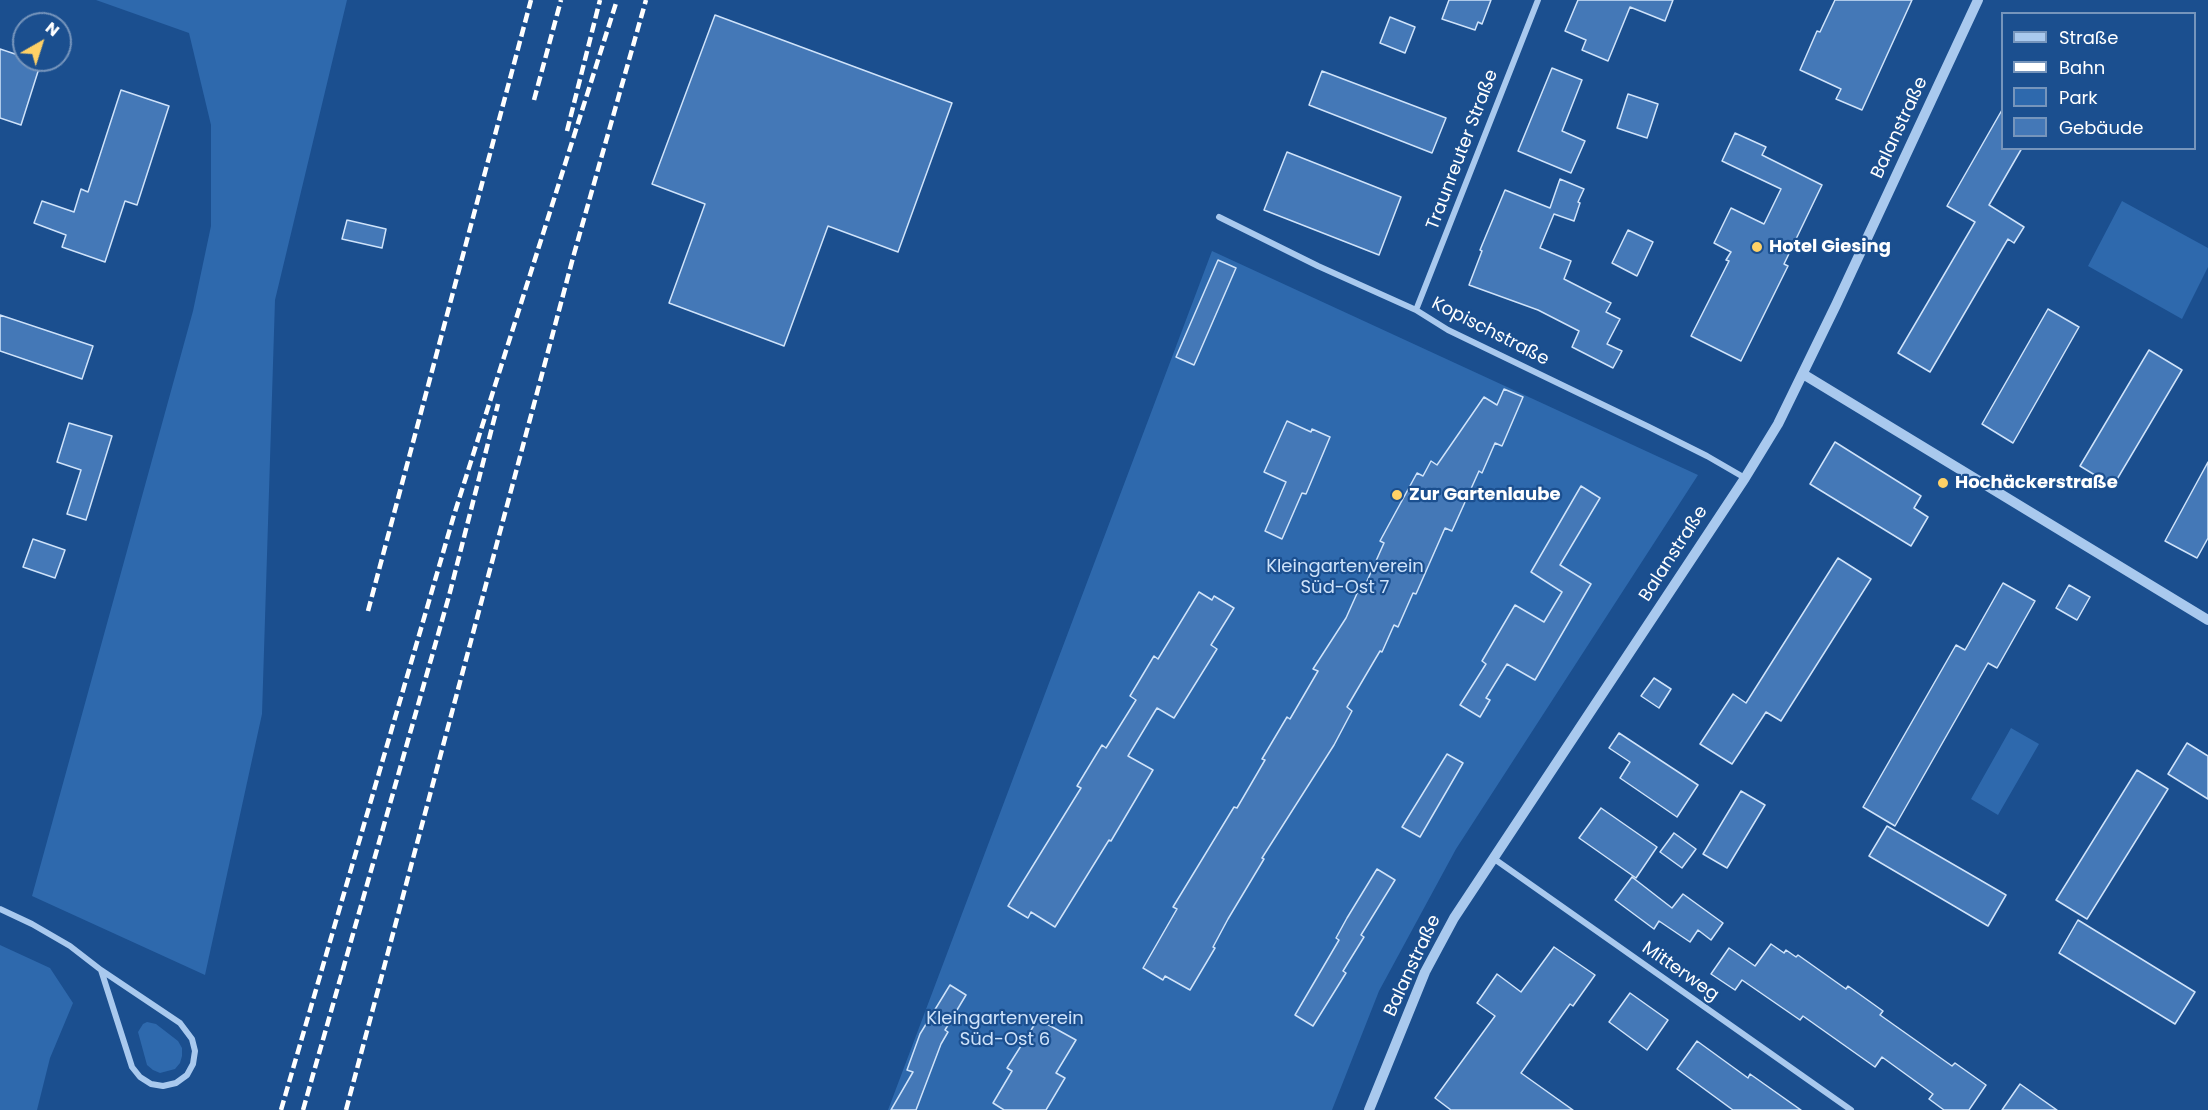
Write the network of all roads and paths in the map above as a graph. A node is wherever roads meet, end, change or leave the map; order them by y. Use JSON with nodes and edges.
{"nodes":[{"id":1,"x":1538,"y":0,"type":"edge"},
{"id":2,"x":1978,"y":0,"type":"edge"},
{"id":3,"x":1219,"y":217,"type":"dead end"},
{"id":4,"x":1416,"y":310,"type":"junction"},
{"id":5,"x":1803,"y":374,"type":"junction"},
{"id":6,"x":1745,"y":478,"type":"junction"},
{"id":7,"x":2208,"y":619,"type":"edge"},
{"id":8,"x":1492,"y":858,"type":"junction"},
{"id":9,"x":0,"y":909,"type":"edge"},
{"id":10,"x":101,"y":970,"type":"junction"},
{"id":11,"x":1369,"y":1110,"type":"edge"},
{"id":12,"x":1851,"y":1110,"type":"edge"}],
"edges":[{"from":1,"to":4,"type":"street","name":"Traunreuter Straße"},
{"from":2,"to":5,"type":"street","name":"Balanstraße"},
{"from":3,"to":4,"type":"street","name":"Kopischstraße"},
{"from":4,"to":6,"type":"street","name":"Kopischstraße"},
{"from":5,"to":6,"type":"street","name":"Balanstraße"},
{"from":5,"to":7,"type":"street"},
{"from":6,"to":8,"type":"street","name":"Balanstraße"},
{"from":8,"to":11,"type":"street","name":"Balanstraße"},
{"from":8,"to":12,"type":"street","name":"Mitterweg"},
{"from":9,"to":10,"type":"street"},
{"from":10,"to":10,"type":"street"}]}
